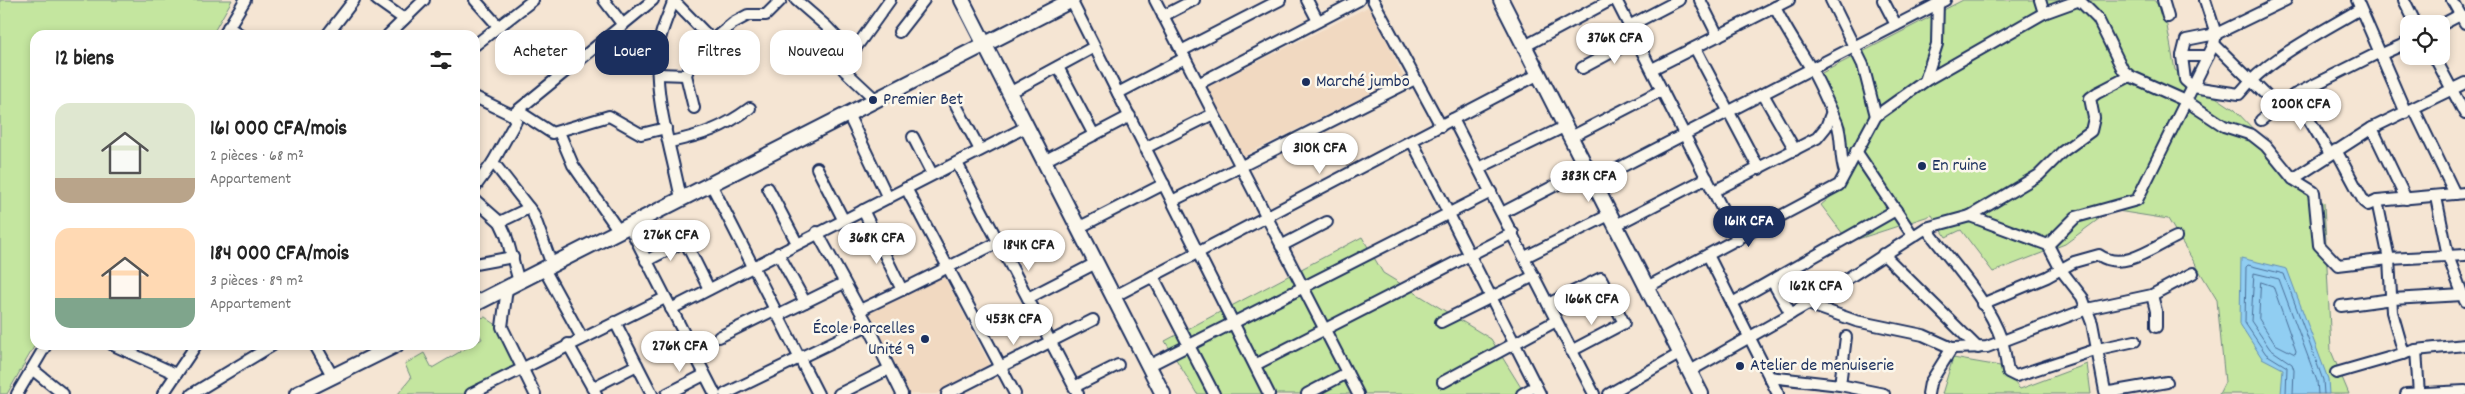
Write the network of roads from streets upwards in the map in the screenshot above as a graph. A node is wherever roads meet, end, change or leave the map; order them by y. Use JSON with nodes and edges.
{"nodes":[{"id":1,"x":245,"y":0,"type":"edge"},
{"id":2,"x":354,"y":0,"type":"edge"},
{"id":3,"x":377,"y":0,"type":"edge"},
{"id":4,"x":424,"y":0,"type":"edge"},
{"id":5,"x":475,"y":0,"type":"edge"},
{"id":6,"x":604,"y":0,"type":"edge"},
{"id":7,"x":652,"y":0,"type":"edge"},
{"id":8,"x":674,"y":0,"type":"edge"},
{"id":9,"x":781,"y":0,"type":"edge"},
{"id":10,"x":796,"y":0,"type":"edge"},
{"id":11,"x":890,"y":0,"type":"edge"},
{"id":12,"x":924,"y":0,"type":"edge"},
{"id":13,"x":962,"y":0,"type":"edge"},
{"id":14,"x":1071,"y":0,"type":"edge"},
{"id":15,"x":1155,"y":0,"type":"edge"},
{"id":16,"x":1194,"y":0,"type":"edge"},
{"id":17,"x":1280,"y":0,"type":"edge"},
{"id":18,"x":1307,"y":0,"type":"edge"},
{"id":19,"x":1359,"y":0,"type":"edge"},
{"id":20,"x":1373,"y":0,"type":"edge"},
{"id":21,"x":1501,"y":0,"type":"edge"},
{"id":22,"x":1611,"y":0,"type":"edge"},
{"id":23,"x":1616,"y":0,"type":"edge"},
{"id":24,"x":1679,"y":0,"type":"edge"},
{"id":25,"x":1700,"y":0,"type":"edge"},
{"id":26,"x":1789,"y":0,"type":"edge"},
{"id":27,"x":1831,"y":0,"type":"edge"},
{"id":28,"x":1883,"y":0,"type":"edge"},
{"id":29,"x":2040,"y":0,"type":"edge"},
{"id":30,"x":2080,"y":0,"type":"edge"},
{"id":31,"x":2163,"y":0,"type":"edge"},
{"id":32,"x":2205,"y":0,"type":"edge"},
{"id":33,"x":2286,"y":0,"type":"edge"},
{"id":34,"x":2404,"y":0,"type":"edge"},
{"id":35,"x":2452,"y":0,"type":"edge"},
{"id":36,"x":1941,"y":1,"type":"edge"},
{"id":37,"x":528,"y":2,"type":"edge"},
{"id":38,"x":2269,"y":4,"type":"edge"},
{"id":39,"x":2359,"y":5,"type":"edge"},
{"id":40,"x":1775,"y":7,"type":"junction"},
{"id":41,"x":2044,"y":14,"type":"junction"},
{"id":42,"x":2412,"y":15,"type":"edge"},
{"id":43,"x":1163,"y":16,"type":"junction"},
{"id":44,"x":2168,"y":17,"type":"dead end"},
{"id":45,"x":2463,"y":17,"type":"edge"},
{"id":46,"x":404,"y":20,"type":"junction"},
{"id":47,"x":1318,"y":21,"type":"junction"},
{"id":48,"x":2450,"y":22,"type":"edge"},
{"id":49,"x":623,"y":25,"type":"junction"},
{"id":50,"x":1896,"y":25,"type":"junction"},
{"id":51,"x":1629,"y":26,"type":"junction"},
{"id":52,"x":499,"y":27,"type":"junction"},
{"id":53,"x":227,"y":30,"type":"edge"},
{"id":54,"x":331,"y":30,"type":"edge"},
{"id":55,"x":393,"y":30,"type":"edge"},
{"id":56,"x":664,"y":30,"type":"edge"},
{"id":57,"x":702,"y":30,"type":"edge"},
{"id":58,"x":725,"y":30,"type":"edge"},
{"id":59,"x":830,"y":30,"type":"edge"},
{"id":60,"x":899,"y":32,"type":"dead end"},
{"id":61,"x":1718,"y":36,"type":"junction"},
{"id":62,"x":862,"y":39,"type":"edge"},
{"id":63,"x":1636,"y":39,"type":"junction"},
{"id":64,"x":2215,"y":39,"type":"junction"},
{"id":65,"x":480,"y":41,"type":"edge"},
{"id":66,"x":985,"y":44,"type":"junction"},
{"id":67,"x":1525,"y":46,"type":"junction"},
{"id":68,"x":2400,"y":46,"type":"edge"},
{"id":69,"x":1094,"y":47,"type":"junction"},
{"id":70,"x":1854,"y":47,"type":"junction"},
{"id":71,"x":1695,"y":48,"type":"junction"},
{"id":72,"x":2381,"y":53,"type":"junction"},
{"id":73,"x":1183,"y":55,"type":"junction"},
{"id":74,"x":2182,"y":56,"type":"junction"},
{"id":75,"x":2208,"y":56,"type":"junction"},
{"id":76,"x":2439,"y":65,"type":"edge"},
{"id":77,"x":1058,"y":67,"type":"junction"},
{"id":78,"x":1582,"y":68,"type":"dead end"},
{"id":79,"x":1812,"y":69,"type":"junction"},
{"id":80,"x":1652,"y":70,"type":"junction"},
{"id":81,"x":1539,"y":74,"type":"junction"},
{"id":82,"x":658,"y":75,"type":"edge"},
{"id":83,"x":686,"y":75,"type":"edge"},
{"id":84,"x":849,"y":75,"type":"edge"},
{"id":85,"x":2130,"y":76,"type":"junction"},
{"id":86,"x":1415,"y":78,"type":"junction"},
{"id":87,"x":2252,"y":79,"type":"junction"},
{"id":88,"x":1925,"y":81,"type":"junction"},
{"id":89,"x":2465,"y":83,"type":"edge"},
{"id":90,"x":1198,"y":84,"type":"junction"},
{"id":91,"x":2193,"y":88,"type":"junction"},
{"id":92,"x":1662,"y":90,"type":"junction"},
{"id":93,"x":2453,"y":90,"type":"junction"},
{"id":94,"x":1009,"y":93,"type":"junction"},
{"id":95,"x":1118,"y":93,"type":"junction"},
{"id":96,"x":1763,"y":94,"type":"junction"},
{"id":97,"x":2294,"y":95,"type":"junction"},
{"id":98,"x":480,"y":99,"type":"edge"},
{"id":99,"x":876,"y":100,"type":"junction"},
{"id":100,"x":2186,"y":101,"type":"junction"},
{"id":101,"x":956,"y":105,"type":"dead end"},
{"id":102,"x":2278,"y":107,"type":"junction"},
{"id":103,"x":694,"y":108,"type":"dead end"},
{"id":104,"x":750,"y":108,"type":"dead end"},
{"id":105,"x":2410,"y":111,"type":"junction"},
{"id":106,"x":1728,"y":112,"type":"junction"},
{"id":107,"x":515,"y":113,"type":"junction"},
{"id":108,"x":848,"y":114,"type":"junction"},
{"id":109,"x":1213,"y":114,"type":"junction"},
{"id":110,"x":1831,"y":114,"type":"junction"},
{"id":111,"x":2465,"y":114,"type":"edge"},
{"id":112,"x":1130,"y":116,"type":"junction"},
{"id":113,"x":1876,"y":116,"type":"junction"},
{"id":114,"x":1454,"y":119,"type":"junction"},
{"id":115,"x":2261,"y":120,"type":"dead end"},
{"id":116,"x":1026,"y":126,"type":"junction"},
{"id":117,"x":1441,"y":126,"type":"junction"},
{"id":118,"x":666,"y":128,"type":"junction"},
{"id":119,"x":2372,"y":128,"type":"junction"},
{"id":120,"x":1568,"y":131,"type":"junction"},
{"id":121,"x":559,"y":132,"type":"junction"},
{"id":122,"x":1685,"y":134,"type":"junction"},
{"id":123,"x":1094,"y":135,"type":"junction"},
{"id":124,"x":913,"y":137,"type":"dead end"},
{"id":125,"x":1412,"y":141,"type":"junction"},
{"id":126,"x":670,"y":142,"type":"junction"},
{"id":127,"x":1145,"y":148,"type":"junction"},
{"id":128,"x":980,"y":150,"type":"junction"},
{"id":129,"x":1795,"y":150,"type":"junction"},
{"id":130,"x":1856,"y":150,"type":"junction"},
{"id":131,"x":2333,"y":152,"type":"junction"},
{"id":132,"x":1044,"y":160,"type":"junction"},
{"id":133,"x":493,"y":162,"type":"junction"},
{"id":134,"x":956,"y":163,"type":"junction"},
{"id":135,"x":1240,"y":166,"type":"junction"},
{"id":136,"x":817,"y":168,"type":"dead end"},
{"id":137,"x":1479,"y":168,"type":"junction"},
{"id":138,"x":1759,"y":169,"type":"junction"},
{"id":139,"x":1845,"y":172,"type":"junction"},
{"id":140,"x":932,"y":174,"type":"junction"},
{"id":141,"x":1707,"y":178,"type":"junction"},
{"id":142,"x":2293,"y":178,"type":"junction"},
{"id":143,"x":480,"y":180,"type":"edge"},
{"id":144,"x":1594,"y":181,"type":"junction"},
{"id":145,"x":711,"y":184,"type":"junction"},
{"id":146,"x":1164,"y":184,"type":"junction"},
{"id":147,"x":1558,"y":184,"type":"dead end"},
{"id":148,"x":768,"y":188,"type":"dead end"},
{"id":149,"x":906,"y":188,"type":"junction"},
{"id":150,"x":1491,"y":192,"type":"junction"},
{"id":151,"x":1714,"y":192,"type":"junction"},
{"id":152,"x":2460,"y":194,"type":"edge"},
{"id":153,"x":2436,"y":197,"type":"junction"},
{"id":154,"x":888,"y":198,"type":"junction"},
{"id":155,"x":681,"y":199,"type":"junction"},
{"id":156,"x":2406,"y":199,"type":"junction"},
{"id":157,"x":1172,"y":201,"type":"junction"},
{"id":158,"x":2377,"y":201,"type":"junction"},
{"id":159,"x":480,"y":204,"type":"edge"},
{"id":160,"x":529,"y":208,"type":"junction"},
{"id":161,"x":863,"y":210,"type":"junction"},
{"id":162,"x":1896,"y":210,"type":"junction"},
{"id":163,"x":1449,"y":213,"type":"junction"},
{"id":164,"x":1502,"y":213,"type":"junction"},
{"id":165,"x":1970,"y":216,"type":"junction"},
{"id":166,"x":1266,"y":217,"type":"junction"},
{"id":167,"x":842,"y":219,"type":"junction"},
{"id":168,"x":1613,"y":220,"type":"junction"},
{"id":169,"x":500,"y":222,"type":"junction"},
{"id":170,"x":1326,"y":222,"type":"dead end"},
{"id":171,"x":624,"y":228,"type":"junction"},
{"id":172,"x":1078,"y":228,"type":"junction"},
{"id":173,"x":1926,"y":228,"type":"junction"},
{"id":174,"x":818,"y":232,"type":"junction"},
{"id":175,"x":1513,"y":233,"type":"junction"},
{"id":176,"x":1913,"y":236,"type":"junction"},
{"id":177,"x":2176,"y":237,"type":"dead end"},
{"id":178,"x":1738,"y":240,"type":"junction"},
{"id":179,"x":999,"y":242,"type":"junction"},
{"id":180,"x":797,"y":243,"type":"junction"},
{"id":181,"x":2048,"y":245,"type":"junction"},
{"id":182,"x":1281,"y":246,"type":"junction"},
{"id":183,"x":778,"y":253,"type":"junction"},
{"id":184,"x":1198,"y":253,"type":"junction"},
{"id":185,"x":1883,"y":254,"type":"junction"},
{"id":186,"x":1470,"y":255,"type":"junction"},
{"id":187,"x":1708,"y":255,"type":"junction"},
{"id":188,"x":2465,"y":255,"type":"edge"},
{"id":189,"x":1525,"y":256,"type":"junction"},
{"id":190,"x":2448,"y":256,"type":"junction"},
{"id":191,"x":513,"y":257,"type":"junction"},
{"id":192,"x":2389,"y":259,"type":"junction"},
{"id":193,"x":646,"y":261,"type":"junction"},
{"id":194,"x":480,"y":263,"type":"edge"},
{"id":195,"x":1096,"y":263,"type":"junction"},
{"id":196,"x":753,"y":266,"type":"junction"},
{"id":197,"x":548,"y":267,"type":"junction"},
{"id":198,"x":948,"y":267,"type":"junction"},
{"id":199,"x":2061,"y":270,"type":"junction"},
{"id":200,"x":2193,"y":273,"type":"dead end"},
{"id":201,"x":1153,"y":276,"type":"junction"},
{"id":202,"x":1534,"y":276,"type":"junction"},
{"id":203,"x":1772,"y":281,"type":"junction"},
{"id":204,"x":844,"y":283,"type":"junction"},
{"id":205,"x":513,"y":285,"type":"junction"},
{"id":206,"x":1647,"y":287,"type":"junction"},
{"id":207,"x":1303,"y":288,"type":"junction"},
{"id":208,"x":709,"y":290,"type":"junction"},
{"id":209,"x":902,"y":290,"type":"junction"},
{"id":210,"x":2152,"y":295,"type":"junction"},
{"id":211,"x":1113,"y":297,"type":"junction"},
{"id":212,"x":664,"y":298,"type":"junction"},
{"id":213,"x":1028,"y":298,"type":"junction"},
{"id":214,"x":1492,"y":298,"type":"junction"},
{"id":215,"x":2464,"y":298,"type":"edge"},
{"id":216,"x":2392,"y":299,"type":"junction"},
{"id":217,"x":480,"y":302,"type":"edge"},
{"id":218,"x":805,"y":302,"type":"junction"},
{"id":219,"x":1732,"y":303,"type":"junction"},
{"id":220,"x":1548,"y":304,"type":"junction"},
{"id":221,"x":1808,"y":304,"type":"junction"},
{"id":222,"x":1982,"y":304,"type":"junction"},
{"id":223,"x":2341,"y":306,"type":"dead end"},
{"id":224,"x":2087,"y":309,"type":"junction"},
{"id":225,"x":671,"y":310,"type":"junction"},
{"id":226,"x":860,"y":310,"type":"junction"},
{"id":227,"x":776,"y":313,"type":"junction"},
{"id":228,"x":1791,"y":314,"type":"junction"},
{"id":229,"x":1093,"y":320,"type":"dead end"},
{"id":230,"x":1556,"y":321,"type":"junction"},
{"id":231,"x":615,"y":322,"type":"junction"},
{"id":232,"x":1441,"y":322,"type":"dead end"},
{"id":233,"x":1233,"y":323,"type":"junction"},
{"id":234,"x":868,"y":325,"type":"junction"},
{"id":235,"x":2156,"y":326,"type":"dead end"},
{"id":236,"x":1324,"y":330,"type":"junction"},
{"id":237,"x":1846,"y":336,"type":"dead end"},
{"id":238,"x":719,"y":337,"type":"dead end"},
{"id":239,"x":1749,"y":337,"type":"junction"},
{"id":240,"x":582,"y":338,"type":"junction"},
{"id":241,"x":1050,"y":341,"type":"junction"},
{"id":242,"x":2002,"y":341,"type":"junction"},
{"id":243,"x":2136,"y":341,"type":"dead end"},
{"id":244,"x":1514,"y":342,"type":"junction"},
{"id":245,"x":568,"y":344,"type":"junction"},
{"id":246,"x":2465,"y":345,"type":"edge"},
{"id":247,"x":1189,"y":346,"type":"junction"},
{"id":248,"x":1952,"y":348,"type":"junction"},
{"id":249,"x":1978,"y":348,"type":"junction"},
{"id":250,"x":2098,"y":349,"type":"junction"},
{"id":251,"x":43,"y":350,"type":"edge"},
{"id":252,"x":124,"y":350,"type":"edge"},
{"id":253,"x":193,"y":350,"type":"edge"},
{"id":254,"x":265,"y":350,"type":"edge"},
{"id":255,"x":318,"y":350,"type":"edge"},
{"id":256,"x":386,"y":350,"type":"edge"},
{"id":257,"x":2416,"y":350,"type":"junction"},
{"id":258,"x":1572,"y":351,"type":"junction"},
{"id":259,"x":1681,"y":353,"type":"junction"},
{"id":260,"x":2404,"y":354,"type":"junction"},
{"id":261,"x":799,"y":358,"type":"junction"},
{"id":262,"x":637,"y":365,"type":"junction"},
{"id":263,"x":1118,"y":365,"type":"dead end"},
{"id":264,"x":1255,"y":365,"type":"junction"},
{"id":265,"x":1148,"y":366,"type":"junction"},
{"id":266,"x":520,"y":367,"type":"junction"},
{"id":267,"x":1001,"y":367,"type":"junction"},
{"id":268,"x":32,"y":369,"type":"junction"},
{"id":269,"x":889,"y":369,"type":"junction"},
{"id":270,"x":1690,"y":370,"type":"junction"},
{"id":271,"x":1347,"y":373,"type":"junction"},
{"id":272,"x":2336,"y":373,"type":"dead end"},
{"id":273,"x":176,"y":374,"type":"junction"},
{"id":274,"x":704,"y":375,"type":"junction"},
{"id":275,"x":333,"y":377,"type":"junction"},
{"id":276,"x":1769,"y":377,"type":"junction"},
{"id":277,"x":1443,"y":382,"type":"dead end"},
{"id":278,"x":2167,"y":382,"type":"dead end"},
{"id":279,"x":1840,"y":385,"type":"junction"},
{"id":280,"x":1538,"y":390,"type":"edge"},
{"id":281,"x":594,"y":391,"type":"edge"},
{"id":282,"x":1076,"y":391,"type":"edge"},
{"id":283,"x":2465,"y":391,"type":"edge"},
{"id":284,"x":476,"y":393,"type":"edge"},
{"id":285,"x":953,"y":393,"type":"edge"},
{"id":286,"x":2419,"y":393,"type":"edge"},
{"id":287,"x":17,"y":394,"type":"edge"},
{"id":288,"x":63,"y":394,"type":"edge"},
{"id":289,"x":162,"y":394,"type":"edge"},
{"id":290,"x":192,"y":394,"type":"edge"},
{"id":291,"x":297,"y":394,"type":"edge"},
{"id":292,"x":535,"y":394,"type":"edge"},
{"id":293,"x":652,"y":394,"type":"edge"},
{"id":294,"x":666,"y":394,"type":"edge"},
{"id":295,"x":714,"y":394,"type":"edge"},
{"id":296,"x":725,"y":394,"type":"edge"},
{"id":297,"x":818,"y":394,"type":"edge"},
{"id":298,"x":838,"y":394,"type":"edge"},
{"id":299,"x":902,"y":394,"type":"edge"},
{"id":300,"x":1015,"y":394,"type":"edge"},
{"id":301,"x":1163,"y":394,"type":"edge"},
{"id":302,"x":1214,"y":394,"type":"edge"},
{"id":303,"x":1269,"y":394,"type":"edge"},
{"id":304,"x":1307,"y":394,"type":"edge"},
{"id":305,"x":1358,"y":394,"type":"edge"},
{"id":306,"x":1522,"y":394,"type":"edge"},
{"id":307,"x":1594,"y":394,"type":"edge"},
{"id":308,"x":1608,"y":394,"type":"edge"},
{"id":309,"x":1701,"y":394,"type":"edge"},
{"id":310,"x":1778,"y":394,"type":"edge"},
{"id":311,"x":1884,"y":394,"type":"edge"},
{"id":312,"x":1928,"y":394,"type":"edge"},
{"id":313,"x":2406,"y":394,"type":"edge"}],
"edges":[{"from":1,"to":53,"type":"street"},
{"from":2,"to":54,"type":"street"},
{"from":3,"to":46,"type":"street"},
{"from":4,"to":46,"type":"street"},
{"from":5,"to":52,"type":"street"},
{"from":6,"to":49,"type":"street"},
{"from":7,"to":49,"type":"street"},
{"from":8,"to":56,"type":"street"},
{"from":8,"to":57,"type":"street"},
{"from":9,"to":58,"type":"street"},
{"from":10,"to":59,"type":"street"},
{"from":11,"to":62,"type":"street"},
{"from":12,"to":60,"type":"street"},
{"from":13,"to":66,"type":"street"},
{"from":14,"to":66,"type":"street"},
{"from":14,"to":69,"type":"street"},
{"from":15,"to":43,"type":"street"},
{"from":16,"to":43,"type":"street"},
{"from":17,"to":73,"type":"street"},
{"from":18,"to":47,"type":"street"},
{"from":19,"to":47,"type":"street"},
{"from":20,"to":86,"type":"street"},
{"from":21,"to":67,"type":"street"},
{"from":22,"to":67,"type":"street"},
{"from":23,"to":51,"type":"street"},
{"from":24,"to":51,"type":"street"},
{"from":25,"to":61,"type":"street"},
{"from":26,"to":40,"type":"street"},
{"from":27,"to":70,"type":"street"},
{"from":28,"to":50,"type":"street"},
{"from":29,"to":41,"type":"street"},
{"from":30,"to":41,"type":"street"},
{"from":30,"to":85,"type":"street"},
{"from":31,"to":44,"type":"street"},
{"from":32,"to":64,"type":"street"},
{"from":33,"to":38,"type":"street"},
{"from":34,"to":42,"type":"street"},
{"from":35,"to":45,"type":"street"},
{"from":36,"to":50,"type":"street"},
{"from":36,"to":88,"type":"street"},
{"from":37,"to":52,"type":"street"},
{"from":38,"to":64,"type":"street"},
{"from":39,"to":72,"type":"street"},
{"from":39,"to":87,"type":"street"},
{"from":40,"to":61,"type":"street"},
{"from":40,"to":79,"type":"street"},
{"from":41,"to":88,"type":"street"},
{"from":43,"to":73,"type":"street"},
{"from":45,"to":48,"type":"street"},
{"from":46,"to":55,"type":"street"},
{"from":47,"to":90,"type":"street"},
{"from":49,"to":107,"type":"street"},
{"from":50,"to":70,"type":"street"},
{"from":51,"to":63,"type":"street"},
{"from":52,"to":65,"type":"street"},
{"from":61,"to":71,"type":"street"},
{"from":63,"to":78,"type":"street"},
{"from":63,"to":80,"type":"street"},
{"from":64,"to":74,"type":"street"},
{"from":64,"to":75,"type":"street"},
{"from":64,"to":87,"type":"street"},
{"from":66,"to":94,"type":"street"},
{"from":66,"to":99,"type":"street"},
{"from":67,"to":81,"type":"street"},
{"from":68,"to":72,"type":"street"},
{"from":69,"to":77,"type":"street"},
{"from":69,"to":95,"type":"street"},
{"from":70,"to":79,"type":"street"},
{"from":70,"to":113,"type":"street"},
{"from":71,"to":80,"type":"street"},
{"from":71,"to":106,"type":"street"},
{"from":72,"to":97,"type":"street"},
{"from":72,"to":105,"type":"street"},
{"from":73,"to":90,"type":"street"},
{"from":73,"to":95,"type":"street"},
{"from":74,"to":75,"type":"street"},
{"from":74,"to":91,"type":"street"},
{"from":75,"to":91,"type":"street"},
{"from":76,"to":93,"type":"street"},
{"from":77,"to":94,"type":"street"},
{"from":77,"to":123,"type":"street"},
{"from":79,"to":96,"type":"street"},
{"from":79,"to":110,"type":"street"},
{"from":80,"to":92,"type":"street"},
{"from":81,"to":114,"type":"street"},
{"from":81,"to":120,"type":"street"},
{"from":82,"to":118,"type":"street"},
{"from":83,"to":103,"type":"street"},
{"from":84,"to":99,"type":"street"},
{"from":85,"to":100,"type":"street"},
{"from":85,"to":165,"type":"street"},
{"from":86,"to":117,"type":"street"},
{"from":86,"to":135,"type":"street"},
{"from":87,"to":91,"type":"street"},
{"from":87,"to":102,"type":"street"},
{"from":88,"to":113,"type":"street"},
{"from":89,"to":93,"type":"street"},
{"from":90,"to":109,"type":"street"},
{"from":91,"to":100,"type":"street"},
{"from":92,"to":120,"type":"street"},
{"from":92,"to":122,"type":"street"},
{"from":93,"to":105,"type":"street"},
{"from":93,"to":111,"type":"street"},
{"from":94,"to":116,"type":"street"},
{"from":95,"to":112,"type":"street"},
{"from":96,"to":106,"type":"street"},
{"from":96,"to":129,"type":"street"},
{"from":97,"to":102,"type":"street"},
{"from":97,"to":131,"type":"street"},
{"from":98,"to":107,"type":"street"},
{"from":99,"to":108,"type":"street"},
{"from":100,"to":142,"type":"street"},
{"from":100,"to":181,"type":"street"},
{"from":101,"to":128,"type":"street"},
{"from":102,"to":115,"type":"street"},
{"from":104,"to":126,"type":"street"},
{"from":105,"to":119,"type":"street"},
{"from":105,"to":152,"type":"street"},
{"from":106,"to":122,"type":"street"},
{"from":106,"to":138,"type":"street"},
{"from":107,"to":121,"type":"street"},
{"from":107,"to":133,"type":"street"},
{"from":108,"to":145,"type":"street"},
{"from":108,"to":154,"type":"street"},
{"from":109,"to":127,"type":"street"},
{"from":109,"to":135,"type":"street"},
{"from":110,"to":129,"type":"street"},
{"from":110,"to":139,"type":"street"},
{"from":112,"to":123,"type":"street"},
{"from":112,"to":127,"type":"street"},
{"from":113,"to":130,"type":"street"},
{"from":114,"to":117,"type":"street"},
{"from":114,"to":137,"type":"street"},
{"from":116,"to":128,"type":"street"},
{"from":116,"to":132,"type":"street"},
{"from":117,"to":125,"type":"street"},
{"from":118,"to":121,"type":"street"},
{"from":118,"to":126,"type":"street"},
{"from":119,"to":131,"type":"street"},
{"from":119,"to":156,"type":"street"},
{"from":120,"to":137,"type":"street"},
{"from":120,"to":144,"type":"street"},
{"from":121,"to":171,"type":"street"},
{"from":122,"to":141,"type":"street"},
{"from":122,"to":144,"type":"street"},
{"from":123,"to":132,"type":"street"},
{"from":124,"to":140,"type":"street"},
{"from":125,"to":163,"type":"street"},
{"from":125,"to":166,"type":"street"},
{"from":126,"to":155,"type":"street"},
{"from":127,"to":146,"type":"street"},
{"from":128,"to":134,"type":"street"},
{"from":129,"to":138,"type":"street"},
{"from":130,"to":139,"type":"street"},
{"from":130,"to":162,"type":"street"},
{"from":131,"to":142,"type":"street"},
{"from":131,"to":158,"type":"street"},
{"from":132,"to":172,"type":"street"},
{"from":133,"to":143,"type":"street"},
{"from":133,"to":160,"type":"street"},
{"from":134,"to":140,"type":"street"},
{"from":134,"to":179,"type":"street"},
{"from":135,"to":157,"type":"street"},
{"from":135,"to":166,"type":"street"},
{"from":136,"to":167,"type":"street"},
{"from":137,"to":150,"type":"street"},
{"from":138,"to":151,"type":"street"},
{"from":139,"to":178,"type":"street"},
{"from":140,"to":149,"type":"street"},
{"from":141,"to":151,"type":"street"},
{"from":141,"to":168,"type":"street"},
{"from":142,"to":192,"type":"street"},
{"from":144,"to":168,"type":"street"},
{"from":145,"to":155,"type":"street"},
{"from":145,"to":196,"type":"street"},
{"from":146,"to":157,"type":"street"},
{"from":146,"to":172,"type":"street"},
{"from":147,"to":164,"type":"street"},
{"from":148,"to":180,"type":"street"},
{"from":149,"to":154,"type":"street"},
{"from":149,"to":198,"type":"street"},
{"from":150,"to":163,"type":"street"},
{"from":150,"to":164,"type":"street"},
{"from":151,"to":178,"type":"street"},
{"from":152,"to":153,"type":"street"},
{"from":153,"to":156,"type":"street"},
{"from":153,"to":190,"type":"street"},
{"from":154,"to":161,"type":"street"},
{"from":155,"to":171,"type":"street"},
{"from":156,"to":158,"type":"street"},
{"from":157,"to":184,"type":"street"},
{"from":158,"to":192,"type":"street"},
{"from":159,"to":169,"type":"street"},
{"from":160,"to":169,"type":"street"},
{"from":160,"to":197,"type":"street"},
{"from":161,"to":167,"type":"street"},
{"from":161,"to":209,"type":"street"},
{"from":162,"to":176,"type":"street"},
{"from":162,"to":203,"type":"street"},
{"from":163,"to":186,"type":"street"},
{"from":163,"to":207,"type":"street"},
{"from":164,"to":175,"type":"street"},
{"from":165,"to":173,"type":"street"},
{"from":165,"to":181,"type":"street"},
{"from":166,"to":182,"type":"street"},
{"from":166,"to":184,"type":"street"},
{"from":167,"to":174,"type":"street"},
{"from":168,"to":189,"type":"street"},
{"from":168,"to":206,"type":"street"},
{"from":169,"to":191,"type":"street"},
{"from":170,"to":182,"type":"street"},
{"from":171,"to":193,"type":"street"},
{"from":171,"to":197,"type":"street"},
{"from":172,"to":195,"type":"street"},
{"from":173,"to":176,"type":"street"},
{"from":173,"to":222,"type":"street"},
{"from":174,"to":180,"type":"street"},
{"from":174,"to":204,"type":"street"},
{"from":175,"to":186,"type":"street"},
{"from":175,"to":189,"type":"street"},
{"from":176,"to":185,"type":"street"},
{"from":177,"to":199,"type":"street"},
{"from":178,"to":187,"type":"street"},
{"from":179,"to":198,"type":"street"},
{"from":179,"to":213,"type":"street"},
{"from":180,"to":183,"type":"street"},
{"from":181,"to":199,"type":"street"},
{"from":182,"to":207,"type":"street"},
{"from":183,"to":196,"type":"street"},
{"from":183,"to":218,"type":"street"},
{"from":184,"to":201,"type":"street"},
{"from":184,"to":233,"type":"street"},
{"from":185,"to":221,"type":"street"},
{"from":185,"to":249,"type":"street"},
{"from":186,"to":214,"type":"street"},
{"from":186,"to":236,"type":"street"},
{"from":187,"to":206,"type":"street"},
{"from":187,"to":219,"type":"street"},
{"from":188,"to":190,"type":"street"},
{"from":189,"to":202,"type":"street"},
{"from":190,"to":192,"type":"street"},
{"from":190,"to":215,"type":"street"},
{"from":191,"to":194,"type":"street"},
{"from":191,"to":205,"type":"street"},
{"from":192,"to":216,"type":"street"},
{"from":193,"to":208,"type":"street"},
{"from":193,"to":212,"type":"street"},
{"from":195,"to":211,"type":"street"},
{"from":195,"to":213,"type":"street"},
{"from":196,"to":208,"type":"street"},
{"from":196,"to":227,"type":"street"},
{"from":197,"to":205,"type":"street"},
{"from":197,"to":240,"type":"street"},
{"from":198,"to":209,"type":"street"},
{"from":198,"to":267,"type":"street"},
{"from":199,"to":222,"type":"street"},
{"from":199,"to":224,"type":"street"},
{"from":200,"to":210,"type":"street"},
{"from":201,"to":211,"type":"street"},
{"from":201,"to":247,"type":"street"},
{"from":202,"to":214,"type":"street"},
{"from":202,"to":220,"type":"street"},
{"from":203,"to":219,"type":"street"},
{"from":203,"to":228,"type":"street"},
{"from":204,"to":218,"type":"street"},
{"from":204,"to":226,"type":"street"},
{"from":205,"to":217,"type":"street"},
{"from":205,"to":266,"type":"street"},
{"from":206,"to":259,"type":"street"},
{"from":207,"to":233,"type":"street"},
{"from":207,"to":236,"type":"street"},
{"from":208,"to":225,"type":"street"},
{"from":209,"to":226,"type":"street"},
{"from":210,"to":224,"type":"street"},
{"from":210,"to":235,"type":"street"},
{"from":211,"to":265,"type":"street"},
{"from":212,"to":225,"type":"street"},
{"from":212,"to":231,"type":"street"},
{"from":213,"to":241,"type":"street"},
{"from":214,"to":232,"type":"street"},
{"from":214,"to":244,"type":"street"},
{"from":215,"to":216,"type":"street"},
{"from":216,"to":223,"type":"street"},
{"from":216,"to":260,"type":"street"},
{"from":218,"to":227,"type":"street"},
{"from":219,"to":239,"type":"street"},
{"from":220,"to":230,"type":"street"},
{"from":220,"to":258,"type":"street"},
{"from":221,"to":228,"type":"street"},
{"from":221,"to":248,"type":"street"},
{"from":222,"to":242,"type":"street"},
{"from":224,"to":242,"type":"street"},
{"from":224,"to":250,"type":"street"},
{"from":225,"to":274,"type":"street"},
{"from":226,"to":234,"type":"street"},
{"from":227,"to":238,"type":"street"},
{"from":227,"to":261,"type":"street"},
{"from":228,"to":239,"type":"street"},
{"from":229,"to":241,"type":"street"},
{"from":230,"to":244,"type":"street"},
{"from":230,"to":258,"type":"street"},
{"from":231,"to":240,"type":"street"},
{"from":231,"to":262,"type":"street"},
{"from":233,"to":247,"type":"street"},
{"from":233,"to":264,"type":"street"},
{"from":234,"to":261,"type":"street"},
{"from":234,"to":269,"type":"street"},
{"from":236,"to":264,"type":"street"},
{"from":236,"to":271,"type":"street"},
{"from":237,"to":279,"type":"street"},
{"from":239,"to":270,"type":"street"},
{"from":239,"to":276,"type":"street"},
{"from":240,"to":245,"type":"street"},
{"from":241,"to":267,"type":"street"},
{"from":241,"to":282,"type":"street"},
{"from":242,"to":249,"type":"street"},
{"from":242,"to":250,"type":"street"},
{"from":243,"to":250,"type":"street"},
{"from":244,"to":277,"type":"street"},
{"from":244,"to":280,"type":"street"},
{"from":245,"to":266,"type":"street"},
{"from":245,"to":281,"type":"street"},
{"from":246,"to":257,"type":"street"},
{"from":247,"to":265,"type":"street"},
{"from":247,"to":302,"type":"street"},
{"from":248,"to":249,"type":"street"},
{"from":248,"to":312,"type":"street"},
{"from":250,"to":278,"type":"street"},
{"from":251,"to":268,"type":"street"},
{"from":252,"to":273,"type":"street"},
{"from":253,"to":273,"type":"street"},
{"from":254,"to":290,"type":"street"},
{"from":255,"to":275,"type":"street"},
{"from":256,"to":275,"type":"street"},
{"from":257,"to":260,"type":"street"},
{"from":257,"to":286,"type":"street"},
{"from":258,"to":307,"type":"street"},
{"from":259,"to":270,"type":"street"},
{"from":259,"to":308,"type":"street"},
{"from":260,"to":272,"type":"street"},
{"from":261,"to":296,"type":"street"},
{"from":261,"to":297,"type":"street"},
{"from":262,"to":281,"type":"street"},
{"from":262,"to":293,"type":"street"},
{"from":263,"to":282,"type":"street"},
{"from":264,"to":303,"type":"street"},
{"from":265,"to":301,"type":"street"},
{"from":266,"to":284,"type":"street"},
{"from":266,"to":292,"type":"street"},
{"from":267,"to":285,"type":"street"},
{"from":267,"to":300,"type":"street"},
{"from":268,"to":287,"type":"street"},
{"from":268,"to":288,"type":"street"},
{"from":269,"to":298,"type":"street"},
{"from":269,"to":299,"type":"street"},
{"from":270,"to":309,"type":"street"},
{"from":271,"to":304,"type":"street"},
{"from":271,"to":305,"type":"street"},
{"from":273,"to":289,"type":"street"},
{"from":274,"to":294,"type":"street"},
{"from":274,"to":295,"type":"street"},
{"from":275,"to":291,"type":"street"},
{"from":276,"to":279,"type":"street"},
{"from":276,"to":310,"type":"street"},
{"from":279,"to":311,"type":"street"},
{"from":280,"to":306,"type":"street"},
{"from":283,"to":286,"type":"street"},
{"from":286,"to":313,"type":"street"}]}
